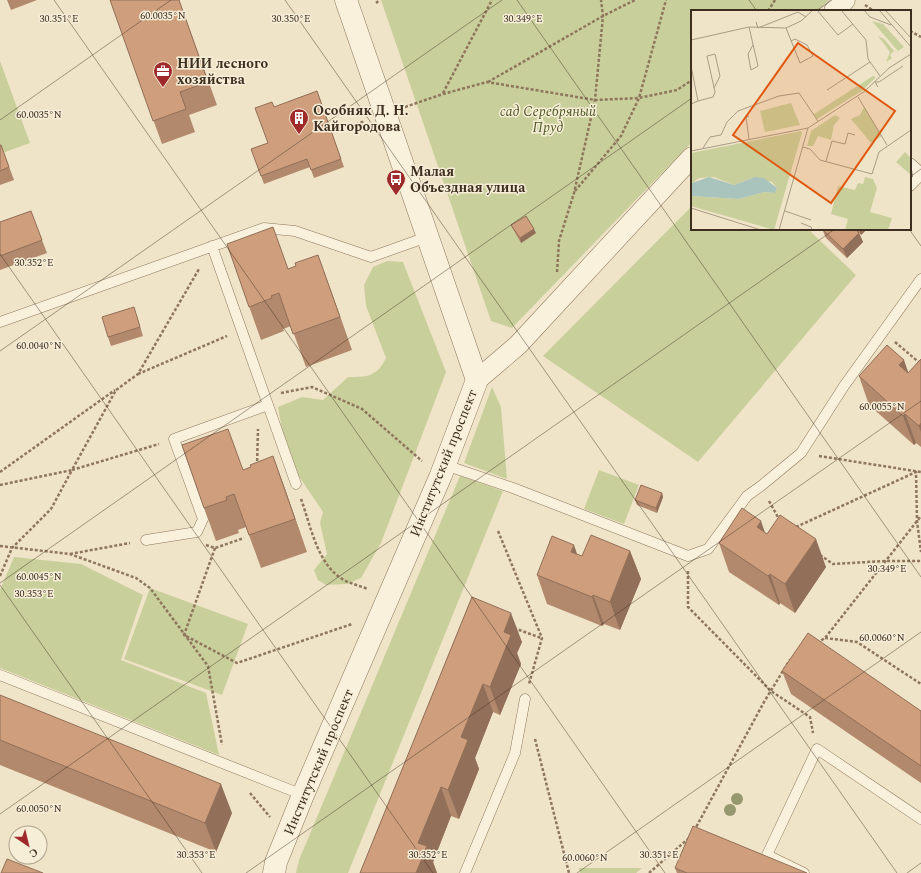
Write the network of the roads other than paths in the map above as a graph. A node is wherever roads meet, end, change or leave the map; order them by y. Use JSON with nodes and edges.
{"nodes":[{"id":1,"x":346,"y":0,"type":"edge"},
{"id":2,"x":845,"y":0,"type":"edge"},
{"id":3,"x":835,"y":10,"type":"edge"},
{"id":4,"x":691,"y":158,"type":"edge"},
{"id":5,"x":911,"y":164,"type":"edge"},
{"id":6,"x":911,"y":185,"type":"edge"},
{"id":7,"x":427,"y":237,"type":"junction"},
{"id":8,"x":212,"y":246,"type":"junction"},
{"id":9,"x":921,"y":279,"type":"edge"},
{"id":10,"x":0,"y":322,"type":"edge"},
{"id":11,"x":476,"y":380,"type":"junction"},
{"id":12,"x":264,"y":403,"type":"junction"},
{"id":13,"x":443,"y":470,"type":"junction"},
{"id":14,"x":296,"y":484,"type":"road end"},
{"id":15,"x":146,"y":540,"type":"road end"},
{"id":16,"x":0,"y":675,"type":"edge"},
{"id":17,"x":525,"y":699,"type":"road end"},
{"id":18,"x":303,"y":795,"type":"junction"},
{"id":19,"x":921,"y":819,"type":"edge"},
{"id":20,"x":274,"y":873,"type":"edge"},
{"id":21,"x":465,"y":873,"type":"edge"},
{"id":22,"x":804,"y":873,"type":"edge"}],
"edges":[{"from":1,"to":7,"type":"street","name":"Институтский проспект"},
{"from":2,"to":3,"type":"street"},
{"from":4,"to":11,"type":"street"},
{"from":5,"to":6,"type":"lane"},
{"from":7,"to":8,"type":"lane"},
{"from":7,"to":11,"type":"street","name":"Институтский проспект"},
{"from":8,"to":10,"type":"lane"},
{"from":8,"to":12,"type":"lane"},
{"from":9,"to":13,"type":"lane"},
{"from":11,"to":13,"type":"street","name":"Институтский проспект"},
{"from":12,"to":14,"type":"lane"},
{"from":12,"to":15,"type":"lane"},
{"from":13,"to":18,"type":"street","name":"Институтский проспект"},
{"from":16,"to":18,"type":"lane"},
{"from":17,"to":21,"type":"lane"},
{"from":18,"to":20,"type":"street","name":"Институтский проспект"},
{"from":19,"to":22,"type":"lane"}]}
